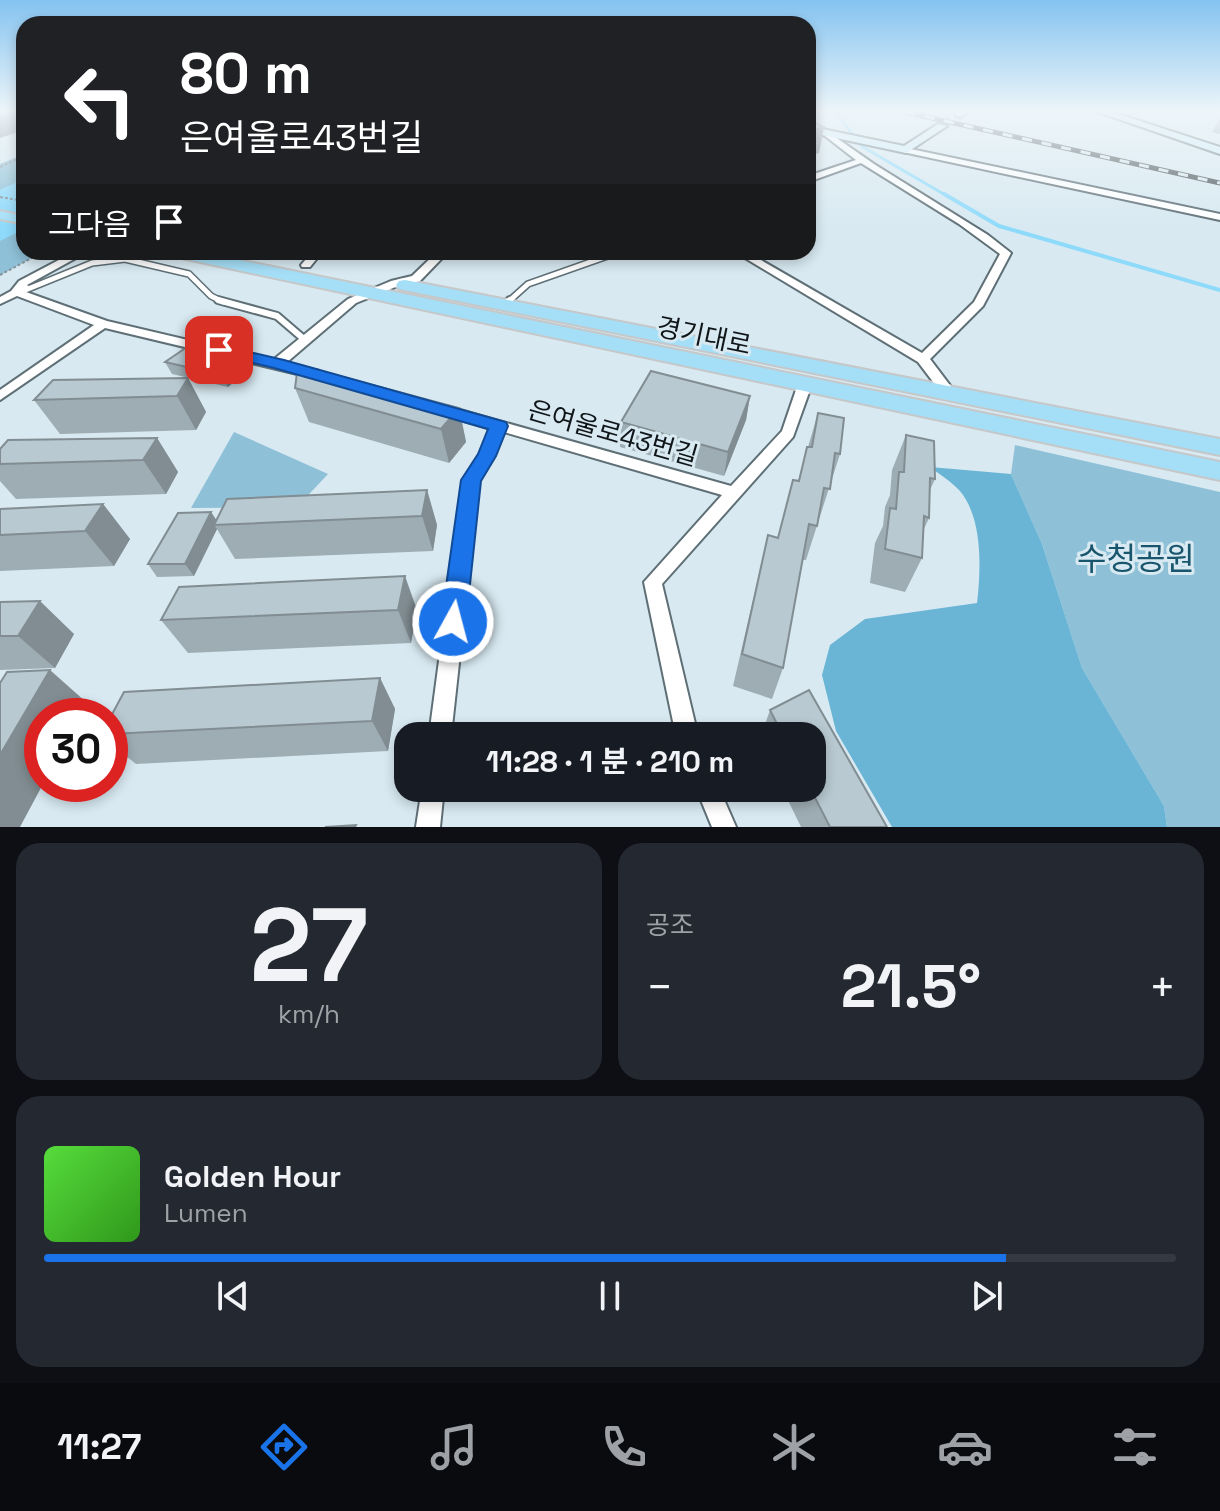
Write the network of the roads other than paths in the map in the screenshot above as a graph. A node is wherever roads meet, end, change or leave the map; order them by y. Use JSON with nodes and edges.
{"nodes":[{"id":1,"x":850,"y":151,"type":"edge"},
{"id":2,"x":909,"y":151,"type":"edge"},
{"id":3,"x":860,"y":161,"type":"junction"},
{"id":4,"x":816,"y":176,"type":"edge"},
{"id":5,"x":1220,"y":217,"type":"edge"},
{"id":6,"x":67,"y":260,"type":"edge"},
{"id":7,"x":80,"y":260,"type":"edge"},
{"id":8,"x":113,"y":260,"type":"edge"},
{"id":9,"x":122,"y":260,"type":"edge"},
{"id":10,"x":215,"y":260,"type":"edge"},
{"id":11,"x":319,"y":260,"type":"edge"},
{"id":12,"x":435,"y":260,"type":"edge"},
{"id":13,"x":596,"y":260,"type":"edge"},
{"id":14,"x":754,"y":260,"type":"edge"},
{"id":15,"x":395,"y":283,"type":"junction"},
{"id":16,"x":16,"y":292,"type":"junction"},
{"id":17,"x":374,"y":293,"type":"junction"},
{"id":18,"x":0,"y":301,"type":"edge"},
{"id":19,"x":505,"y":304,"type":"junction"},
{"id":20,"x":103,"y":324,"type":"junction"},
{"id":21,"x":305,"y":340,"type":"junction"},
{"id":22,"x":923,"y":359,"type":"junction"},
{"id":23,"x":278,"y":363,"type":"junction"},
{"id":24,"x":322,"y":376,"type":"edge"},
{"id":25,"x":805,"y":384,"type":"junction"},
{"id":26,"x":948,"y":392,"type":"junction"},
{"id":27,"x":0,"y":396,"type":"edge"},
{"id":28,"x":425,"y":405,"type":"edge"},
{"id":29,"x":499,"y":426,"type":"junction"},
{"id":30,"x":1220,"y":447,"type":"edge"},
{"id":31,"x":1220,"y":471,"type":"edge"},
{"id":32,"x":734,"y":493,"type":"junction"},
{"id":33,"x":442,"y":722,"type":"edge"},
{"id":34,"x":684,"y":722,"type":"edge"},
{"id":35,"x":431,"y":802,"type":"edge"},
{"id":36,"x":713,"y":802,"type":"edge"},
{"id":37,"x":428,"y":827,"type":"edge"},
{"id":38,"x":724,"y":827,"type":"edge"}],
"edges":[{"from":1,"to":3,"type":"street"},
{"from":2,"to":5,"type":"street"},
{"from":3,"to":4,"type":"street"},
{"from":3,"to":22,"type":"street"},
{"from":6,"to":16,"type":"street"},
{"from":7,"to":16,"type":"street"},
{"from":8,"to":16,"type":"lane"},
{"from":9,"to":21,"type":"lane"},
{"from":10,"to":17,"type":"main road","name":"경기대로"},
{"from":11,"to":15,"type":"main road","name":"경기대로"},
{"from":12,"to":15,"type":"street"},
{"from":13,"to":19,"type":"lane"},
{"from":14,"to":22,"type":"street"},
{"from":15,"to":17,"type":"street"},
{"from":15,"to":19,"type":"main road","name":"경기대로"},
{"from":16,"to":18,"type":"street"},
{"from":16,"to":20,"type":"street"},
{"from":17,"to":21,"type":"street"},
{"from":17,"to":25,"type":"main road","name":"경기대로"},
{"from":19,"to":26,"type":"main road","name":"경기대로"},
{"from":20,"to":23,"type":"street"},
{"from":20,"to":27,"type":"street"},
{"from":21,"to":23,"type":"street"},
{"from":22,"to":26,"type":"street"},
{"from":23,"to":24,"type":"street"},
{"from":25,"to":31,"type":"main road","name":"경기대로"},
{"from":25,"to":32,"type":"street"},
{"from":26,"to":30,"type":"main road","name":"경기대로"},
{"from":28,"to":29,"type":"street","name":"은여울로43번길"},
{"from":29,"to":32,"type":"street","name":"은여울로43번길"},
{"from":29,"to":33,"type":"street"},
{"from":32,"to":34,"type":"street"},
{"from":35,"to":37,"type":"street"},
{"from":36,"to":38,"type":"street"}]}
